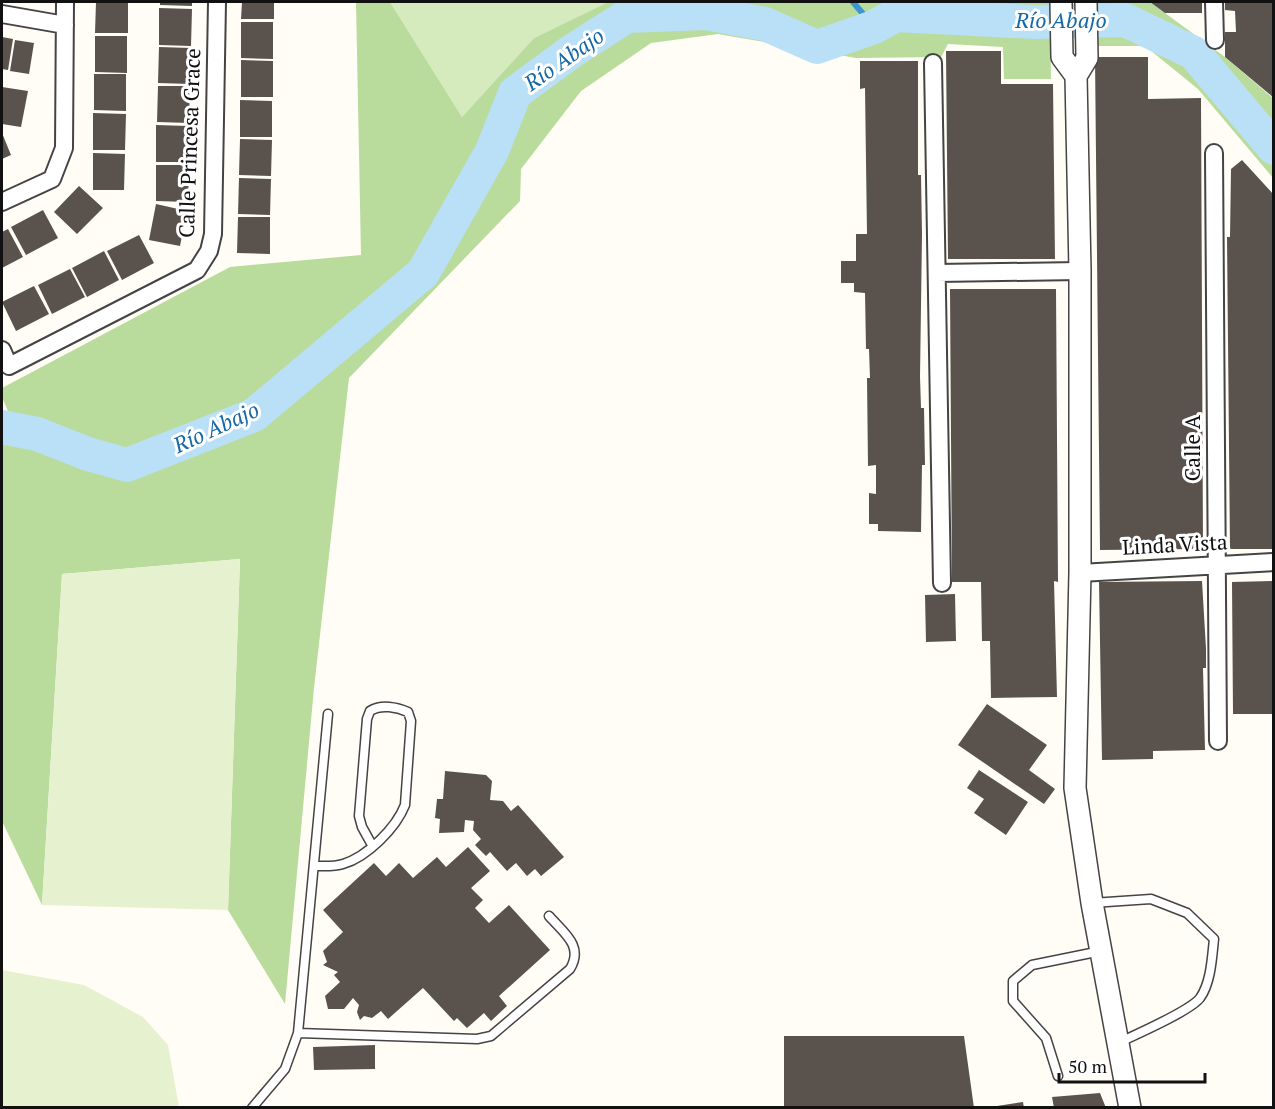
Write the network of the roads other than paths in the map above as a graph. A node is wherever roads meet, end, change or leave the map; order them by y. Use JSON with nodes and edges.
{"nodes":[{"id":1,"x":65,"y":2,"type":"edge"},
{"id":2,"x":217,"y":2,"type":"edge"},
{"id":3,"x":1061,"y":2,"type":"edge"},
{"id":4,"x":1086,"y":2,"type":"edge"},
{"id":5,"x":1214,"y":2,"type":"edge"},
{"id":6,"x":2,"y":14,"type":"edge"},
{"id":7,"x":65,"y":26,"type":"junction"},
{"id":8,"x":1215,"y":40,"type":"dead end"},
{"id":9,"x":933,"y":63,"type":"dead end"},
{"id":10,"x":1076,"y":76,"type":"junction"},
{"id":11,"x":1214,"y":153,"type":"dead end"},
{"id":12,"x":2,"y":202,"type":"edge"},
{"id":13,"x":1080,"y":271,"type":"junction"},
{"id":14,"x":937,"y":273,"type":"junction"},
{"id":15,"x":2,"y":350,"type":"edge"},
{"id":16,"x":1274,"y":562,"type":"edge"},
{"id":17,"x":1217,"y":565,"type":"junction"},
{"id":18,"x":1080,"y":573,"type":"junction"},
{"id":19,"x":942,"y":583,"type":"dead end"},
{"id":20,"x":328,"y":714,"type":"dead end"},
{"id":21,"x":1218,"y":741,"type":"dead end"},
{"id":22,"x":372,"y":845,"type":"junction"},
{"id":23,"x":314,"y":866,"type":"junction"},
{"id":24,"x":1092,"y":903,"type":"junction"},
{"id":25,"x":549,"y":916,"type":"dead end"},
{"id":26,"x":1101,"y":951,"type":"junction"},
{"id":27,"x":298,"y":1033,"type":"junction"},
{"id":28,"x":1118,"y":1043,"type":"junction"},
{"id":29,"x":1058,"y":1076,"type":"dead end"},
{"id":30,"x":252,"y":1107,"type":"edge"},
{"id":31,"x":1130,"y":1107,"type":"edge"}],
"edges":[{"from":1,"to":7,"type":"street"},
{"from":2,"to":15,"type":"street","name":"Calle Princesa Grace"},
{"from":3,"to":10,"type":"street"},
{"from":4,"to":10,"type":"street"},
{"from":5,"to":8,"type":"street"},
{"from":6,"to":7,"type":"street"},
{"from":7,"to":12,"type":"street"},
{"from":9,"to":14,"type":"street"},
{"from":10,"to":13,"type":"street"},
{"from":11,"to":17,"type":"street","name":"Calle A"},
{"from":13,"to":14,"type":"street"},
{"from":13,"to":18,"type":"street"},
{"from":14,"to":19,"type":"street"},
{"from":16,"to":17,"type":"street","name":"Linda Vista"},
{"from":17,"to":18,"type":"street","name":"Linda Vista"},
{"from":17,"to":21,"type":"street","name":"Calle A"},
{"from":18,"to":24,"type":"street"},
{"from":20,"to":23,"type":"lane"},
{"from":22,"to":22,"type":"lane"},
{"from":22,"to":23,"type":"lane"},
{"from":23,"to":27,"type":"lane"},
{"from":24,"to":26,"type":"street"},
{"from":24,"to":28,"type":"lane"},
{"from":25,"to":27,"type":"lane"},
{"from":26,"to":28,"type":"street"},
{"from":26,"to":29,"type":"lane"},
{"from":27,"to":30,"type":"lane"},
{"from":28,"to":31,"type":"street"}]}
